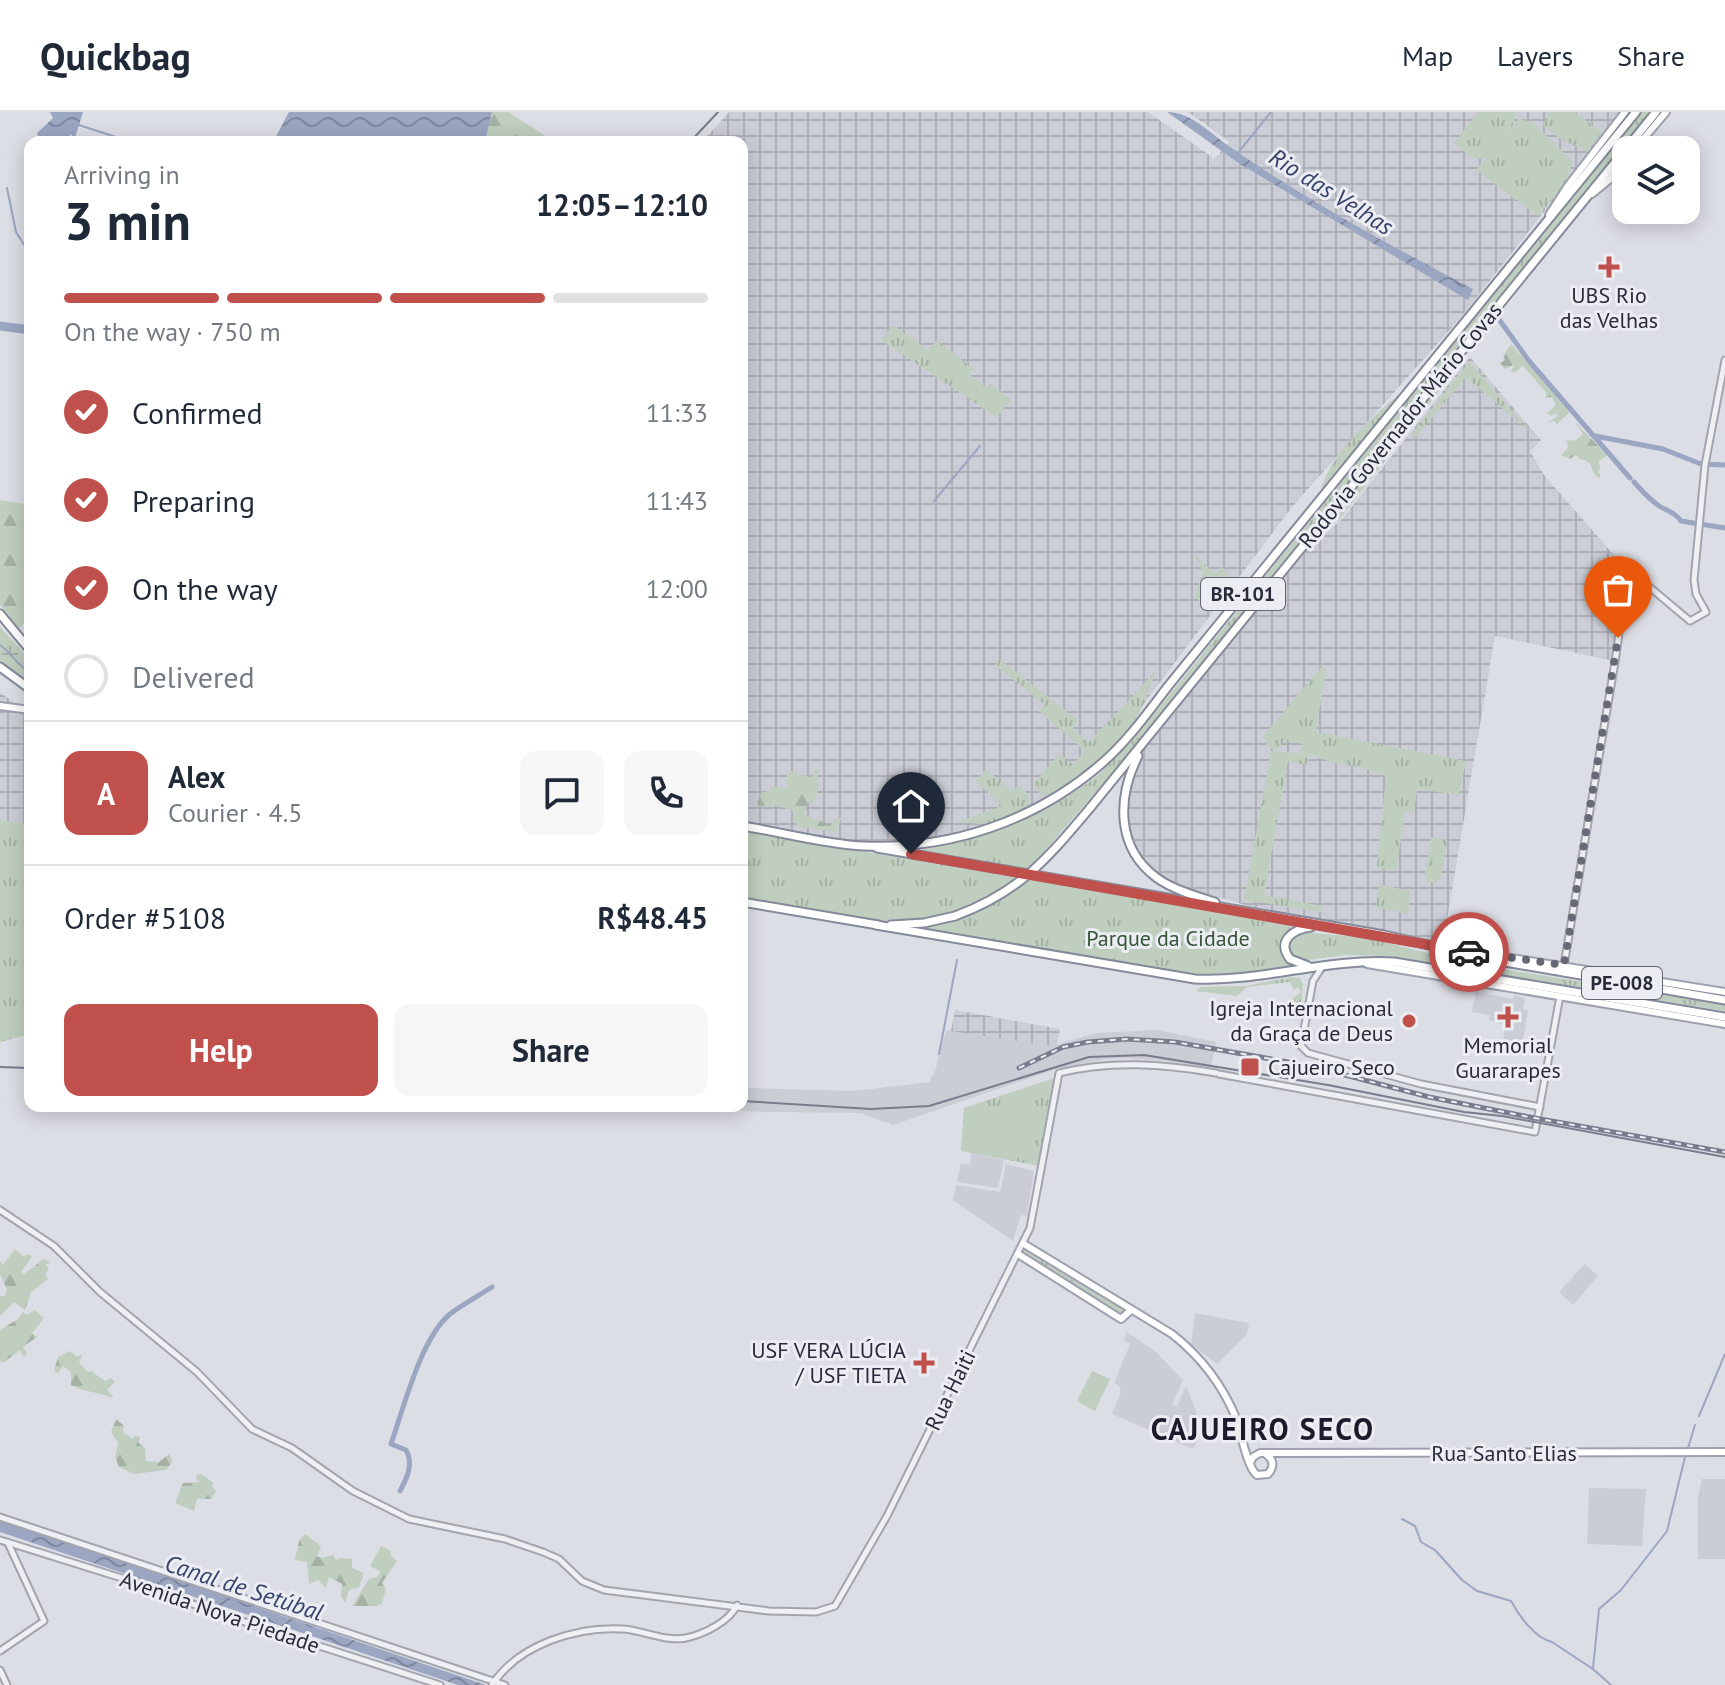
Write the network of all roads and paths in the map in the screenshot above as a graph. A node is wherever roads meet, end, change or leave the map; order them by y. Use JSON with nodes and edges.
{"nodes":[{"id":1,"x":1625,"y":112,"type":"edge"},
{"id":2,"x":1636,"y":112,"type":"edge"},
{"id":3,"x":1656,"y":112,"type":"edge"},
{"id":4,"x":1666,"y":112,"type":"edge"},
{"id":5,"x":1646,"y":136,"type":"edge"},
{"id":6,"x":1612,"y":176,"type":"edge"},
{"id":7,"x":1581,"y":203,"type":"junction"},
{"id":8,"x":1546,"y":221,"type":"junction"},
{"id":9,"x":1725,"y":360,"type":"edge"},
{"id":10,"x":0,"y":614,"type":"edge"},
{"id":11,"x":24,"y":643,"type":"edge"},
{"id":12,"x":0,"y":667,"type":"edge"},
{"id":13,"x":24,"y":685,"type":"edge"},
{"id":14,"x":0,"y":706,"type":"edge"},
{"id":15,"x":24,"y":710,"type":"edge"},
{"id":16,"x":1151,"y":732,"type":"junction"},
{"id":17,"x":748,"y":827,"type":"edge"},
{"id":18,"x":862,"y":846,"type":"junction"},
{"id":19,"x":748,"y":903,"type":"edge"},
{"id":20,"x":1236,"y":910,"type":"junction"},
{"id":21,"x":876,"y":925,"type":"junction"},
{"id":22,"x":1329,"y":927,"type":"junction"},
{"id":23,"x":1451,"y":949,"type":"junction"},
{"id":24,"x":1351,"y":961,"type":"junction"},
{"id":25,"x":1326,"y":964,"type":"junction"},
{"id":26,"x":1564,"y":965,"type":"junction"},
{"id":27,"x":1315,"y":966,"type":"junction"},
{"id":28,"x":1725,"y":992,"type":"edge"},
{"id":29,"x":1560,"y":996,"type":"junction"},
{"id":30,"x":1725,"y":1000,"type":"edge"},
{"id":31,"x":1725,"y":1017,"type":"edge"},
{"id":32,"x":1725,"y":1024,"type":"edge"},
{"id":33,"x":1540,"y":1107,"type":"junction"},
{"id":34,"x":0,"y":1210,"type":"edge"},
{"id":35,"x":1024,"y":1244,"type":"junction"},
{"id":36,"x":1018,"y":1254,"type":"junction"},
{"id":37,"x":1131,"y":1310,"type":"junction"},
{"id":38,"x":1245,"y":1445,"type":"junction"},
{"id":39,"x":1725,"y":1452,"type":"edge"},
{"id":40,"x":1262,"y":1453,"type":"junction"},
{"id":41,"x":1283,"y":1455,"type":"junction"},
{"id":42,"x":1250,"y":1463,"type":"junction"},
{"id":43,"x":1272,"y":1468,"type":"junction"},
{"id":44,"x":0,"y":1517,"type":"edge"},
{"id":45,"x":0,"y":1540,"type":"edge"},
{"id":46,"x":8,"y":1542,"type":"junction"},
{"id":47,"x":740,"y":1606,"type":"junction"},
{"id":48,"x":0,"y":1651,"type":"edge"},
{"id":49,"x":0,"y":1670,"type":"edge"},
{"id":50,"x":493,"y":1683,"type":"edge"},
{"id":51,"x":7,"y":1685,"type":"edge"},
{"id":52,"x":440,"y":1685,"type":"edge"},
{"id":53,"x":505,"y":1685,"type":"edge"}],
"edges":[{"from":1,"to":8,"type":"main road"},
{"from":2,"to":8,"type":"highway","name":"Rodovia Governador Mário Covas","number":"BR-101"},
{"from":3,"to":7,"type":"highway","name":"Rodovia Governador Mário Covas","number":"BR-101"},
{"from":4,"to":5,"type":"main road"},
{"from":6,"to":7,"type":"main road"},
{"from":7,"to":16,"type":"highway","name":"Rodovia Governador Mário Covas","number":"BR-101"},
{"from":8,"to":18,"type":"highway","name":"Rodovia Governador Mário Covas","number":"BR-101"},
{"from":9,"to":26,"type":"street"},
{"from":10,"to":11,"type":"highway"},
{"from":12,"to":13,"type":"highway"},
{"from":14,"to":15,"type":"main road"},
{"from":16,"to":20,"type":"highway"},
{"from":16,"to":21,"type":"highway","name":"Rodovia Governador Mário Covas","number":"BR-101","bridge":true},
{"from":17,"to":18,"type":"highway","name":"Rodovia Governador Mário Covas","number":"BR-101"},
{"from":18,"to":20,"type":"highway","number":"PE-008"},
{"from":19,"to":21,"type":"highway","name":"Rodovia Governador Mário Covas","number":"BR-101"},
{"from":20,"to":22,"type":"highway","number":"PE-008"},
{"from":21,"to":27,"type":"highway","number":"PE-008"},
{"from":22,"to":23,"type":"highway","number":"PE-008"},
{"from":22,"to":27,"type":"highway"},
{"from":23,"to":26,"type":"main road"},
{"from":23,"to":30,"type":"highway","number":"PE-008"},
{"from":24,"to":25,"type":"highway","number":"PE-008"},
{"from":24,"to":29,"type":"main road"},
{"from":24,"to":31,"type":"highway","number":"PE-008"},
{"from":25,"to":27,"type":"highway","number":"PE-008"},
{"from":25,"to":33,"type":"street"},
{"from":26,"to":28,"type":"main road"},
{"from":29,"to":32,"type":"main road"},
{"from":29,"to":33,"type":"street"},
{"from":33,"to":35,"type":"street","name":"Rua Haiti"},
{"from":34,"to":47,"type":"street"},
{"from":35,"to":36,"type":"street","name":"Rua Haiti"},
{"from":35,"to":37,"type":"main road"},
{"from":36,"to":37,"type":"main road"},
{"from":36,"to":47,"type":"street","name":"Rua Haiti"},
{"from":37,"to":38,"type":"main road"},
{"from":38,"to":40,"type":"main road"},
{"from":38,"to":42,"type":"main road"},
{"from":39,"to":41,"type":"main road","name":"Rua Santo Elias"},
{"from":40,"to":41,"type":"main road","name":"Rua Santo Elias"},
{"from":40,"to":42,"type":"main road"},
{"from":40,"to":43,"type":"main road"},
{"from":41,"to":43,"type":"main road"},
{"from":42,"to":43,"type":"main road"},
{"from":44,"to":50,"type":"street","name":"Avenida Nova Piedade"},
{"from":45,"to":46,"type":"street","name":"Avenida Nova Piedade"},
{"from":46,"to":48,"type":"street"},
{"from":46,"to":52,"type":"street","name":"Avenida Nova Piedade"},
{"from":47,"to":50,"type":"street"},
{"from":49,"to":51,"type":"street"},
{"from":50,"to":53,"type":"street","name":"Avenida Nova Piedade"}]}
